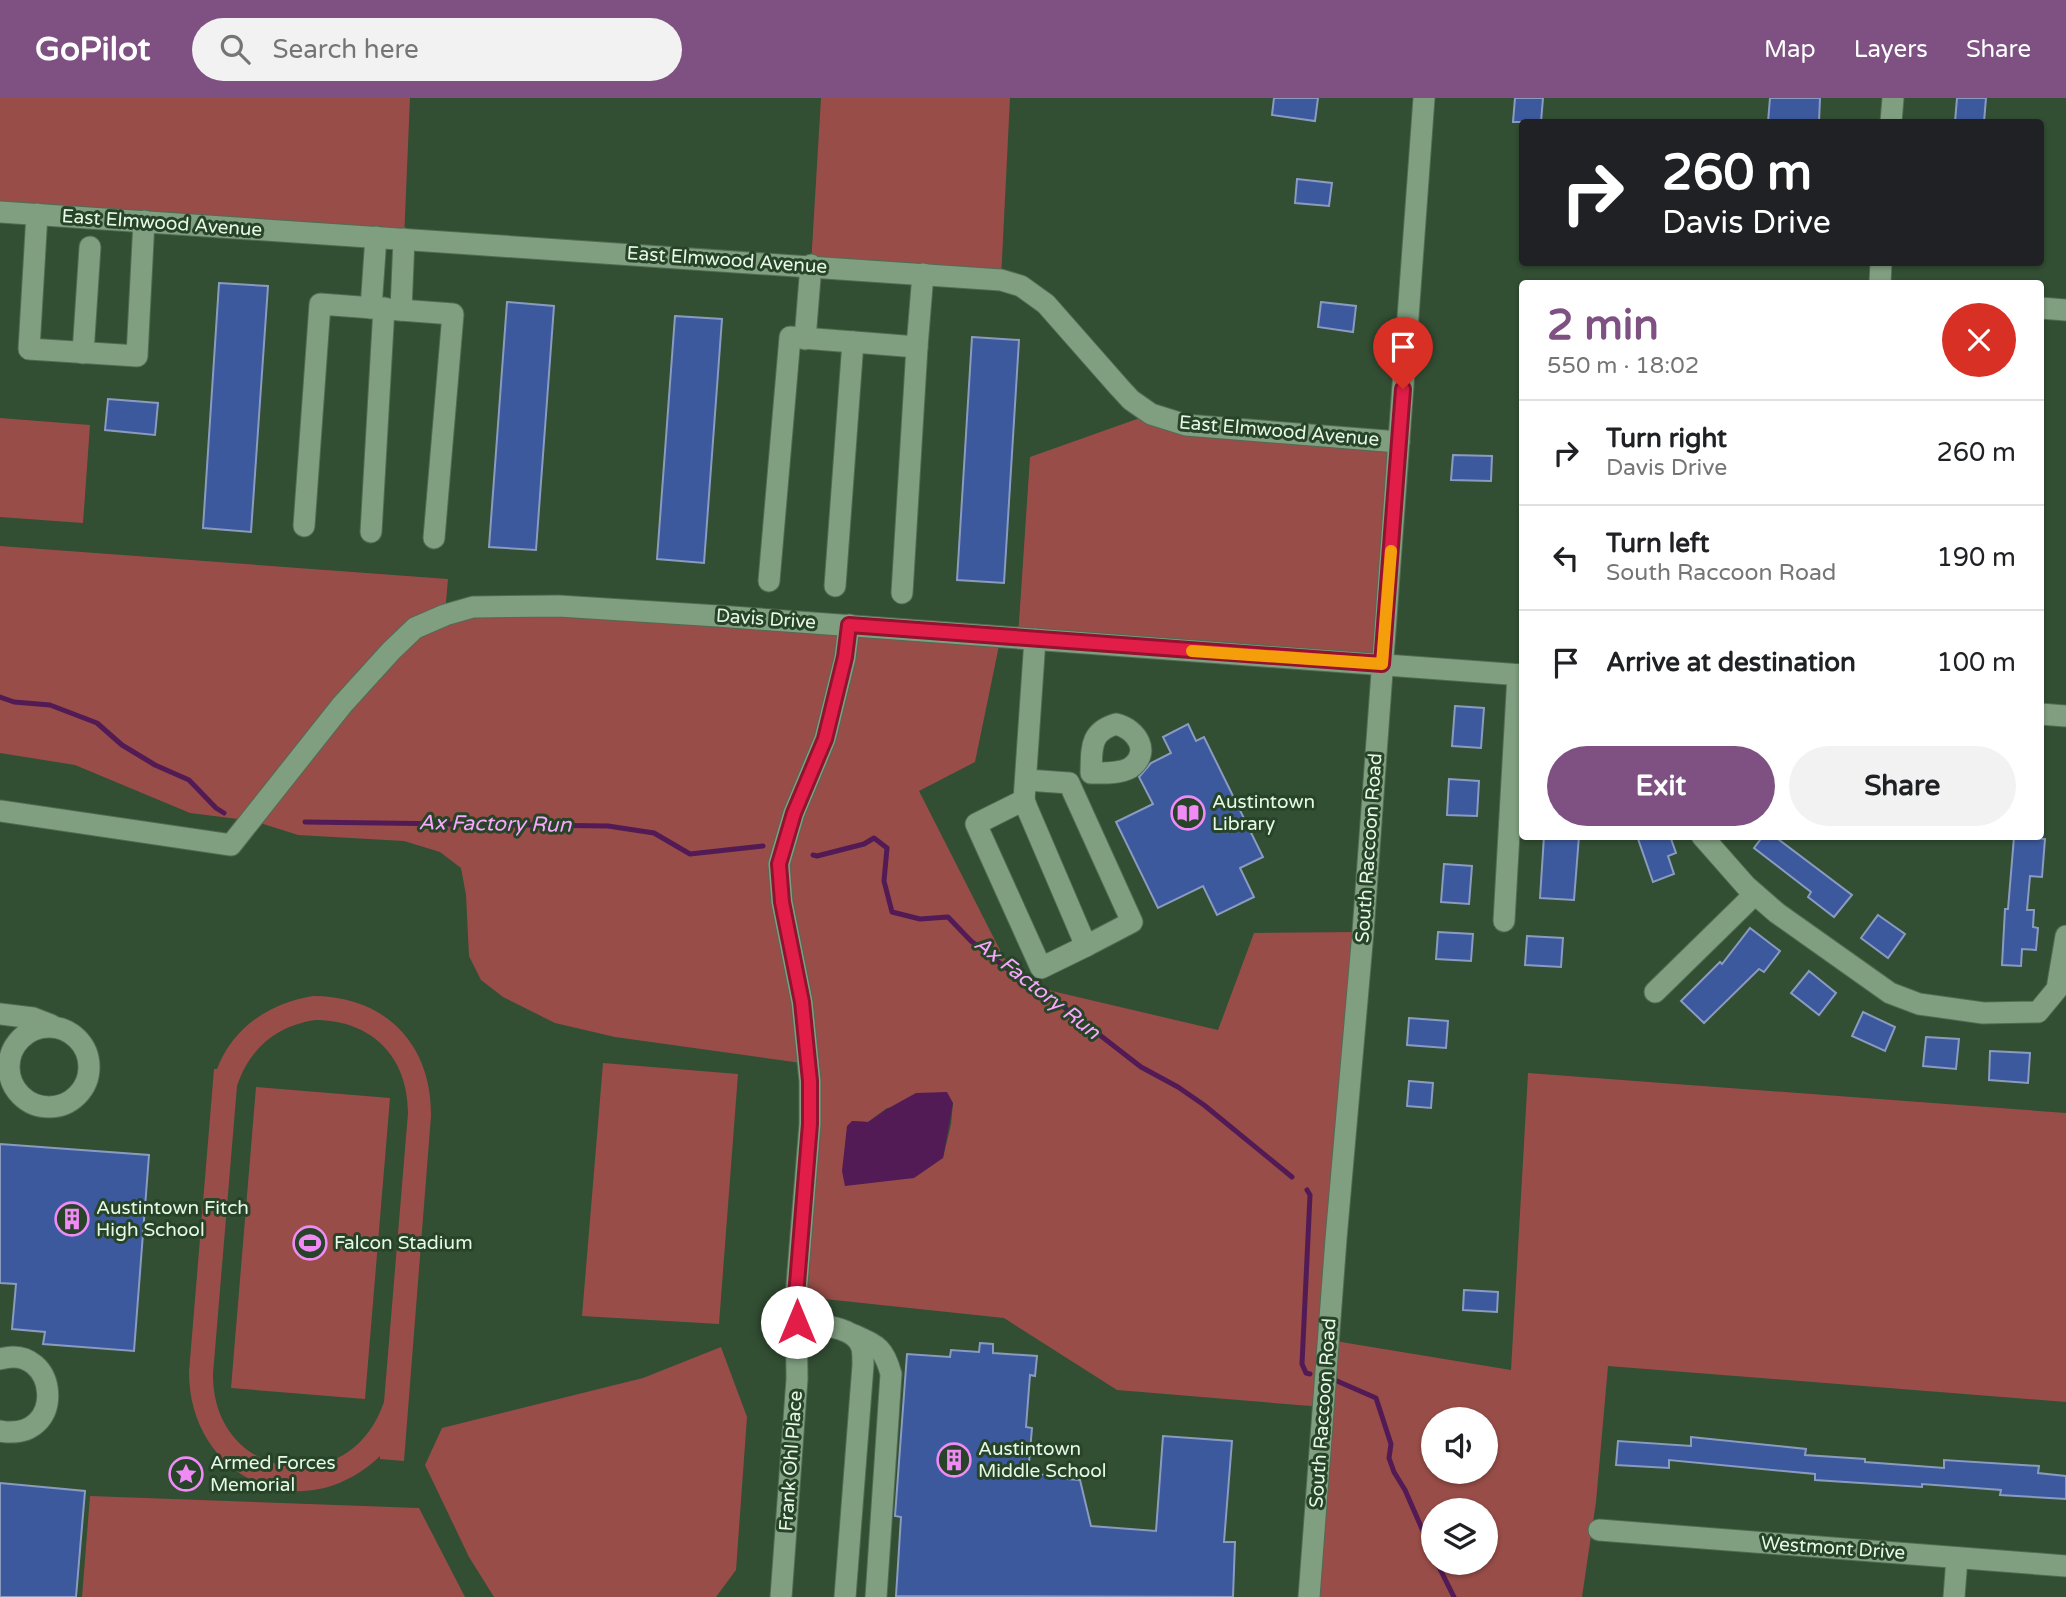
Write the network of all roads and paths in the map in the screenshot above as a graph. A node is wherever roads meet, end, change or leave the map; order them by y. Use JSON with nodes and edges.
{"nodes":[{"id":1,"x":1423,"y":98,"type":"edge"},
{"id":2,"x":1893,"y":98,"type":"edge"},
{"id":3,"x":1891,"y":119,"type":"edge"},
{"id":4,"x":0,"y":212,"type":"edge"},
{"id":5,"x":37,"y":215,"type":"junction"},
{"id":6,"x":144,"y":221,"type":"junction"},
{"id":7,"x":376,"y":237,"type":"junction"},
{"id":8,"x":404,"y":239,"type":"junction"},
{"id":9,"x":90,"y":247,"type":"dead end"},
{"id":10,"x":811,"y":265,"type":"junction"},
{"id":11,"x":923,"y":274,"type":"junction"},
{"id":12,"x":2044,"y":308,"type":"edge"},
{"id":13,"x":385,"y":309,"type":"junction"},
{"id":14,"x":2066,"y":310,"type":"edge"},
{"id":15,"x":805,"y":339,"type":"junction"},
{"id":16,"x":853,"y":342,"type":"junction"},
{"id":17,"x":917,"y":347,"type":"junction"},
{"id":18,"x":83,"y":353,"type":"junction"},
{"id":19,"x":1399,"y":442,"type":"junction"},
{"id":20,"x":304,"y":526,"type":"dead end"},
{"id":21,"x":371,"y":532,"type":"dead end"},
{"id":22,"x":434,"y":538,"type":"dead end"},
{"id":23,"x":769,"y":581,"type":"dead end"},
{"id":24,"x":835,"y":586,"type":"dead end"},
{"id":25,"x":902,"y":593,"type":"dead end"},
{"id":26,"x":849,"y":625,"type":"junction"},
{"id":27,"x":1035,"y":639,"type":"junction"},
{"id":28,"x":1382,"y":664,"type":"junction"},
{"id":29,"x":1519,"y":675,"type":"edge"},
{"id":30,"x":1519,"y":690,"type":"edge"},
{"id":31,"x":2044,"y":714,"type":"edge"},
{"id":32,"x":2066,"y":716,"type":"edge"},
{"id":33,"x":1091,"y":773,"type":"dead end"},
{"id":34,"x":1069,"y":783,"type":"junction"},
{"id":35,"x":1026,"y":790,"type":"junction"},
{"id":36,"x":0,"y":811,"type":"edge"},
{"id":37,"x":1706,"y":840,"type":"edge"},
{"id":38,"x":1755,"y":894,"type":"junction"},
{"id":39,"x":1504,"y":920,"type":"dead end"},
{"id":40,"x":2066,"y":936,"type":"edge"},
{"id":41,"x":1086,"y":946,"type":"junction"},
{"id":42,"x":1655,"y":992,"type":"dead end"},
{"id":43,"x":0,"y":1014,"type":"edge"},
{"id":44,"x":53,"y":1026,"type":"dead end"},
{"id":45,"x":797,"y":1322,"type":"junction"},
{"id":46,"x":854,"y":1335,"type":"junction"},
{"id":47,"x":0,"y":1359,"type":"edge"},
{"id":48,"x":0,"y":1431,"type":"edge"},
{"id":49,"x":1599,"y":1531,"type":"dead end"},
{"id":50,"x":1957,"y":1558,"type":"junction"},
{"id":51,"x":2066,"y":1566,"type":"edge"},
{"id":52,"x":781,"y":1597,"type":"edge"},
{"id":53,"x":845,"y":1597,"type":"edge"},
{"id":54,"x":876,"y":1597,"type":"edge"},
{"id":55,"x":1309,"y":1597,"type":"edge"},
{"id":56,"x":1954,"y":1597,"type":"edge"}],
"edges":[{"from":1,"to":19,"type":"street","name":"South Raccoon Road"},
{"from":2,"to":3,"type":"street"},
{"from":4,"to":5,"type":"street","name":"East Elmwood Avenue"},
{"from":5,"to":6,"type":"street","name":"East Elmwood Avenue"},
{"from":5,"to":18,"type":"street"},
{"from":6,"to":7,"type":"street","name":"East Elmwood Avenue"},
{"from":6,"to":18,"type":"street"},
{"from":7,"to":8,"type":"street","name":"East Elmwood Avenue"},
{"from":7,"to":13,"type":"street"},
{"from":8,"to":10,"type":"street","name":"East Elmwood Avenue"},
{"from":8,"to":13,"type":"street"},
{"from":9,"to":18,"type":"street"},
{"from":10,"to":11,"type":"street","name":"East Elmwood Avenue"},
{"from":10,"to":15,"type":"street"},
{"from":11,"to":17,"type":"street"},
{"from":11,"to":19,"type":"street","name":"East Elmwood Avenue"},
{"from":12,"to":14,"type":"street"},
{"from":13,"to":20,"type":"street"},
{"from":13,"to":21,"type":"street"},
{"from":13,"to":22,"type":"street"},
{"from":15,"to":16,"type":"street"},
{"from":15,"to":23,"type":"street"},
{"from":16,"to":17,"type":"street"},
{"from":16,"to":24,"type":"street"},
{"from":17,"to":25,"type":"street"},
{"from":19,"to":28,"type":"street","name":"South Raccoon Road"},
{"from":26,"to":27,"type":"street","name":"Davis Drive"},
{"from":26,"to":36,"type":"street","name":"Davis Drive"},
{"from":26,"to":45,"type":"street","name":"Frank Ohl Place"},
{"from":27,"to":28,"type":"street","name":"Davis Drive"},
{"from":27,"to":35,"type":"street"},
{"from":28,"to":29,"type":"street","name":"Davis Drive"},
{"from":28,"to":55,"type":"street","name":"South Raccoon Road"},
{"from":30,"to":39,"type":"street"},
{"from":31,"to":32,"type":"street"},
{"from":33,"to":34,"type":"street"},
{"from":34,"to":35,"type":"street"},
{"from":34,"to":41,"type":"street"},
{"from":35,"to":41,"type":"street"},
{"from":35,"to":41,"type":"street"},
{"from":37,"to":38,"type":"street"},
{"from":38,"to":40,"type":"street"},
{"from":38,"to":42,"type":"street"},
{"from":43,"to":44,"type":"street"},
{"from":45,"to":46,"type":"street"},
{"from":45,"to":52,"type":"street","name":"Frank Ohl Place"},
{"from":46,"to":53,"type":"street"},
{"from":46,"to":54,"type":"street"},
{"from":47,"to":48,"type":"street"},
{"from":49,"to":50,"type":"street","name":"Westmont Drive"},
{"from":50,"to":51,"type":"street","name":"Westmont Drive"},
{"from":50,"to":56,"type":"street"}]}
